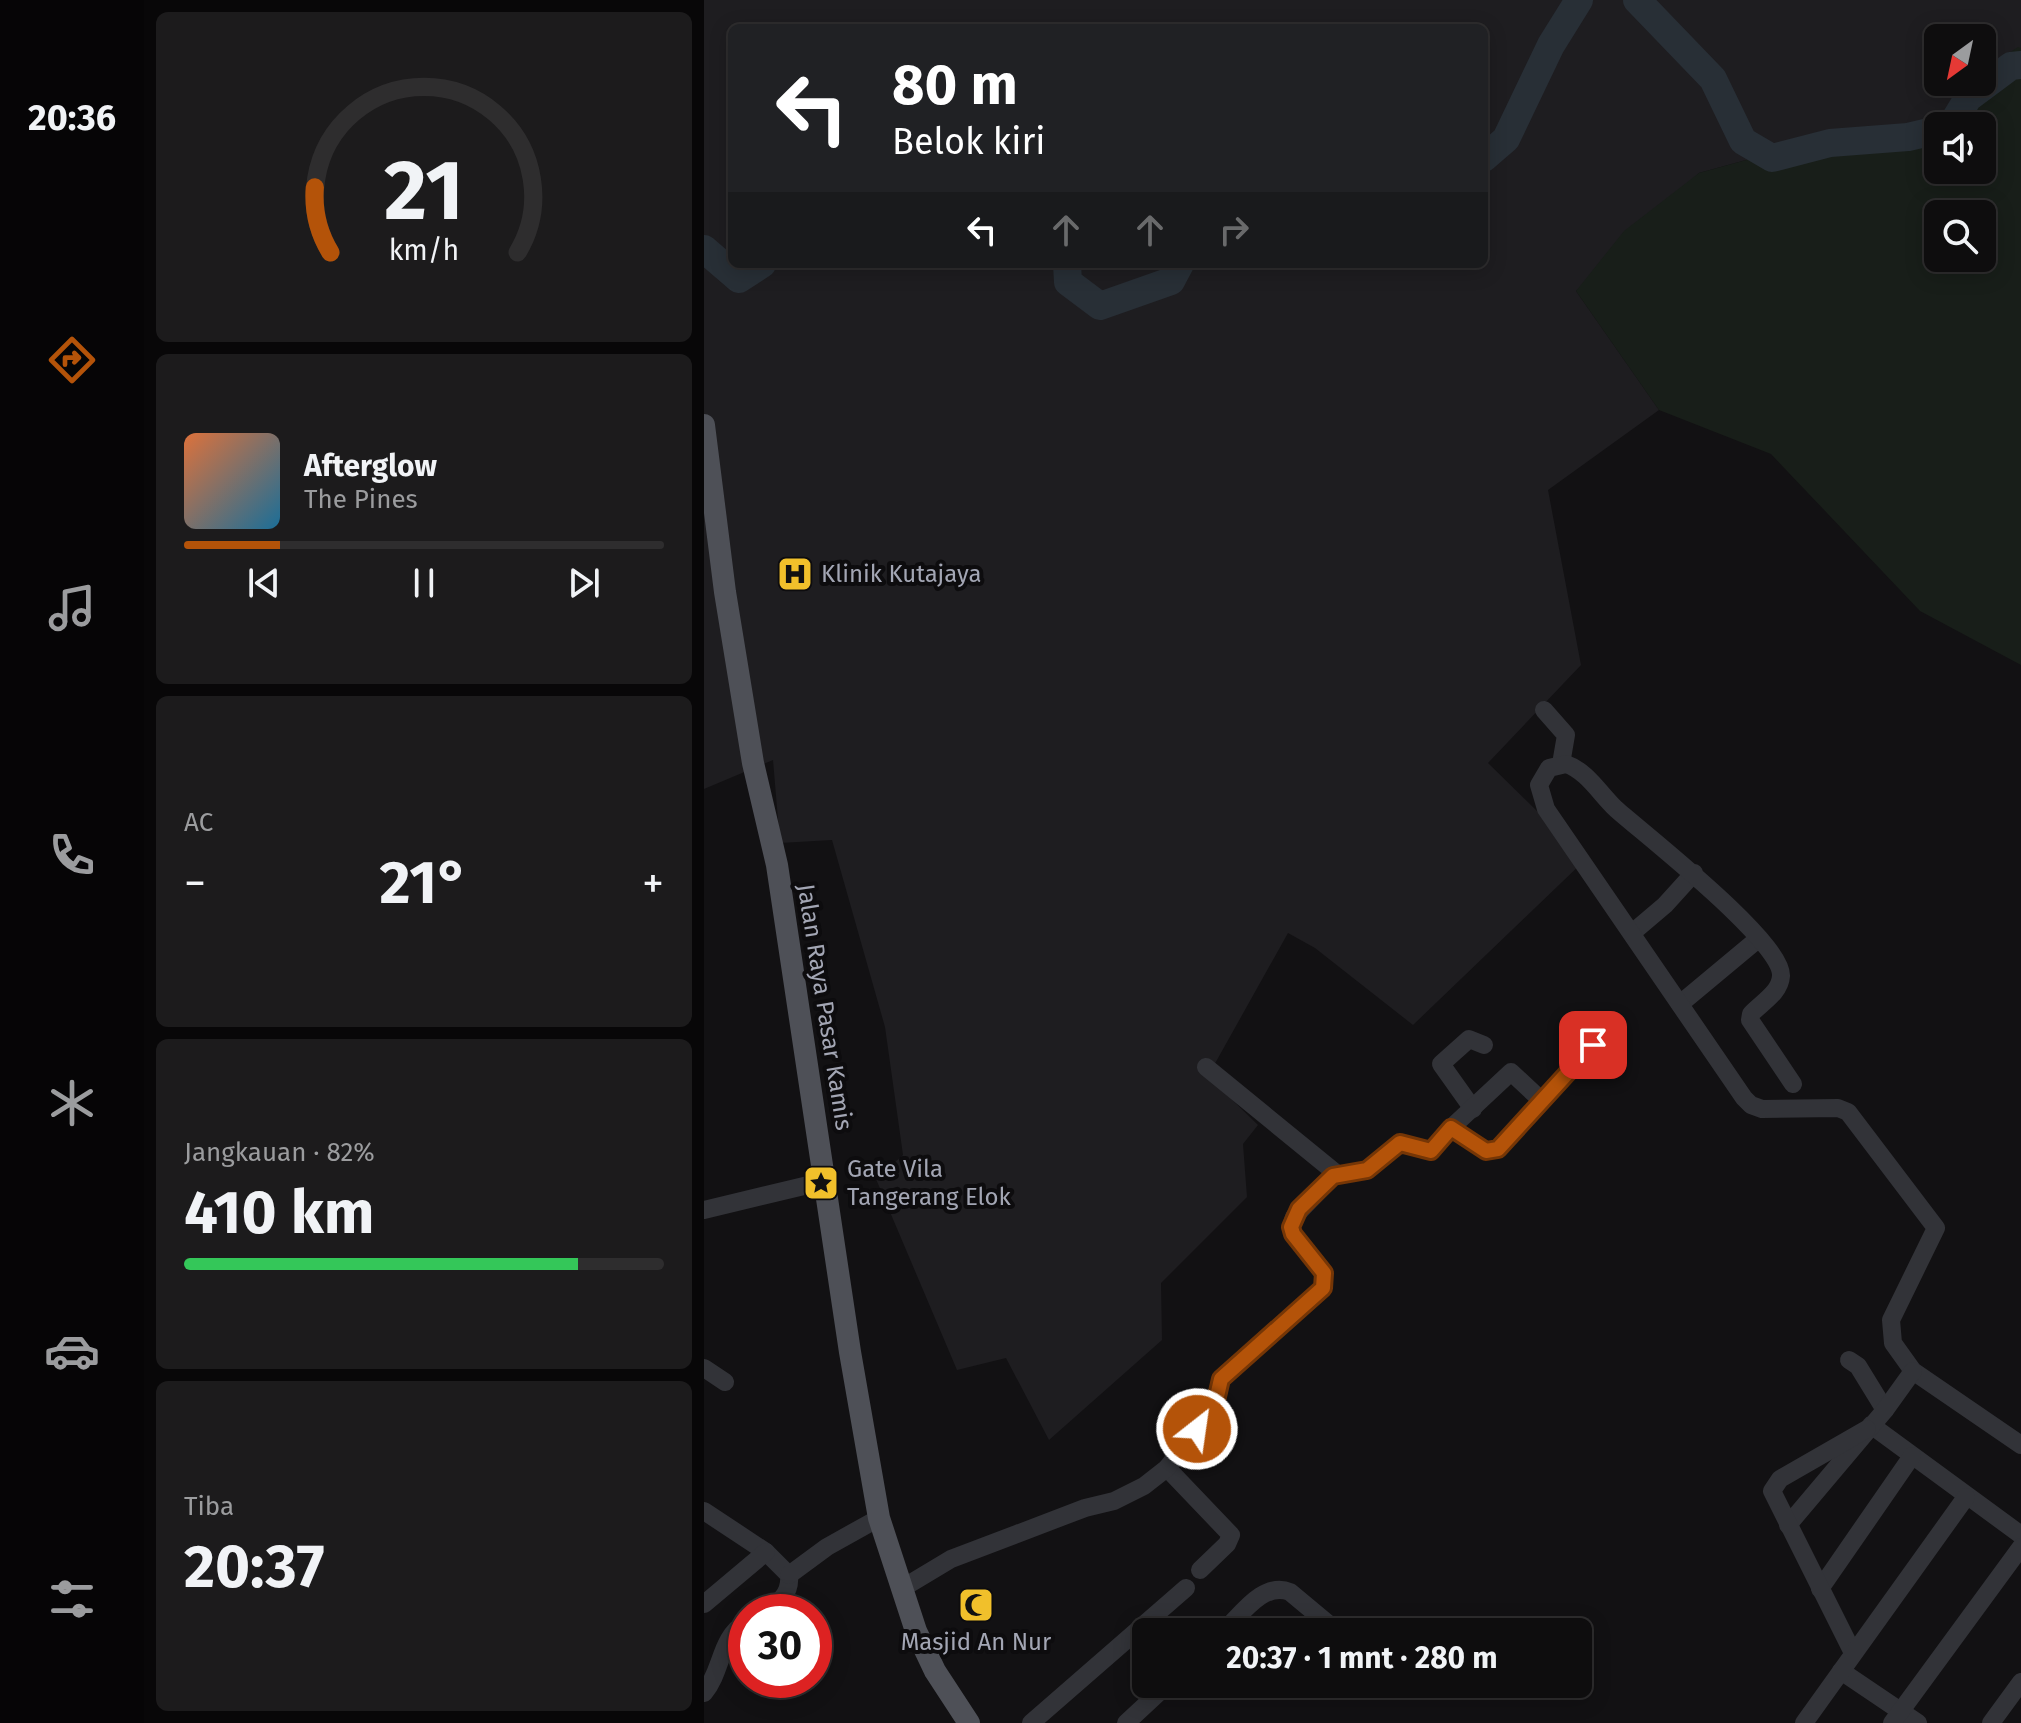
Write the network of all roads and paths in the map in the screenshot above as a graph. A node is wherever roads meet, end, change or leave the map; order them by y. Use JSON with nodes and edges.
{"nodes":[{"id":1,"x":704,"y":425,"type":"edge"},
{"id":2,"x":708,"y":487,"type":"edge"},
{"id":3,"x":1544,"y":710,"type":"dead end"},
{"id":4,"x":1561,"y":764,"type":"junction"},
{"id":5,"x":1694,"y":873,"type":"junction"},
{"id":6,"x":1632,"y":933,"type":"junction"},
{"id":7,"x":1758,"y":939,"type":"junction"},
{"id":8,"x":1680,"y":1004,"type":"junction"},
{"id":9,"x":1598,"y":1035,"type":"dead end"},
{"id":10,"x":1484,"y":1045,"type":"dead end"},
{"id":11,"x":1206,"y":1067,"type":"dead end"},
{"id":12,"x":1793,"y":1084,"type":"dead end"},
{"id":13,"x":1541,"y":1100,"type":"junction"},
{"id":14,"x":1473,"y":1109,"type":"junction"},
{"id":15,"x":1451,"y":1128,"type":"junction"},
{"id":16,"x":1337,"y":1174,"type":"junction"},
{"id":17,"x":825,"y":1181,"type":"junction"},
{"id":18,"x":704,"y":1210,"type":"edge"},
{"id":19,"x":1849,"y":1360,"type":"dead end"},
{"id":20,"x":704,"y":1368,"type":"edge"},
{"id":21,"x":1913,"y":1371,"type":"junction"},
{"id":22,"x":725,"y":1382,"type":"dead end"},
{"id":23,"x":1885,"y":1410,"type":"junction"},
{"id":24,"x":1869,"y":1427,"type":"junction"},
{"id":25,"x":2021,"y":1445,"type":"edge"},
{"id":26,"x":1912,"y":1456,"type":"junction"},
{"id":27,"x":1167,"y":1468,"type":"junction"},
{"id":28,"x":1966,"y":1497,"type":"junction"},
{"id":29,"x":704,"y":1511,"type":"edge"},
{"id":30,"x":879,"y":1518,"type":"junction"},
{"id":31,"x":1788,"y":1525,"type":"junction"},
{"id":32,"x":2021,"y":1535,"type":"edge"},
{"id":33,"x":2021,"y":1547,"type":"edge"},
{"id":34,"x":766,"y":1552,"type":"junction"},
{"id":35,"x":1200,"y":1570,"type":"dead end"},
{"id":36,"x":789,"y":1575,"type":"junction"},
{"id":37,"x":1186,"y":1588,"type":"dead end"},
{"id":38,"x":901,"y":1589,"type":"junction"},
{"id":39,"x":1820,"y":1589,"type":"junction"},
{"id":40,"x":786,"y":1594,"type":"edge"},
{"id":41,"x":704,"y":1604,"type":"edge"},
{"id":42,"x":1238,"y":1618,"type":"edge"},
{"id":43,"x":1321,"y":1618,"type":"edge"},
{"id":44,"x":728,"y":1639,"type":"edge"},
{"id":45,"x":1853,"y":1653,"type":"junction"},
{"id":46,"x":1841,"y":1671,"type":"junction"},
{"id":47,"x":2021,"y":1682,"type":"edge"},
{"id":48,"x":704,"y":1693,"type":"edge"},
{"id":49,"x":1153,"y":1698,"type":"edge"},
{"id":50,"x":1896,"y":1717,"type":"edge"},
{"id":51,"x":969,"y":1723,"type":"edge"},
{"id":52,"x":1031,"y":1723,"type":"edge"},
{"id":53,"x":1126,"y":1723,"type":"edge"},
{"id":54,"x":1804,"y":1723,"type":"edge"},
{"id":55,"x":1918,"y":1723,"type":"edge"},
{"id":56,"x":1991,"y":1723,"type":"edge"}],
"edges":[{"from":1,"to":2,"type":"main road","name":"Jalan Raya Pasar Kamis"},
{"from":2,"to":17,"type":"main road","name":"Jalan Raya Pasar Kamis"},
{"from":3,"to":4,"type":"street"},
{"from":4,"to":5,"type":"street"},
{"from":4,"to":6,"type":"street"},
{"from":5,"to":6,"type":"street"},
{"from":5,"to":7,"type":"street"},
{"from":6,"to":8,"type":"street"},
{"from":7,"to":8,"type":"street"},
{"from":7,"to":12,"type":"street"},
{"from":8,"to":21,"type":"street"},
{"from":9,"to":13,"type":"street"},
{"from":10,"to":14,"type":"street"},
{"from":11,"to":16,"type":"street"},
{"from":13,"to":14,"type":"street"},
{"from":13,"to":15,"type":"street"},
{"from":14,"to":15,"type":"street"},
{"from":15,"to":16,"type":"street"},
{"from":16,"to":27,"type":"street"},
{"from":17,"to":18,"type":"street"},
{"from":17,"to":30,"type":"main road","name":"Jalan Raya Pasar Kamis"},
{"from":19,"to":23,"type":"street"},
{"from":20,"to":22,"type":"street"},
{"from":21,"to":23,"type":"street"},
{"from":21,"to":25,"type":"street"},
{"from":23,"to":24,"type":"street"},
{"from":24,"to":26,"type":"street"},
{"from":24,"to":31,"type":"street"},
{"from":24,"to":31,"type":"street"},
{"from":26,"to":28,"type":"street"},
{"from":26,"to":39,"type":"street"},
{"from":27,"to":35,"type":"street"},
{"from":27,"to":38,"type":"street"},
{"from":28,"to":32,"type":"street"},
{"from":28,"to":45,"type":"street"},
{"from":29,"to":34,"type":"street"},
{"from":30,"to":36,"type":"street"},
{"from":30,"to":38,"type":"main road","name":"Jalan Raya Pasar Kamis"},
{"from":31,"to":39,"type":"street"},
{"from":33,"to":50,"type":"street"},
{"from":34,"to":36,"type":"street"},
{"from":34,"to":41,"type":"street"},
{"from":36,"to":40,"type":"street"},
{"from":37,"to":52,"type":"street"},
{"from":38,"to":51,"type":"main road","name":"Jalan Raya Pasar Kamis"},
{"from":39,"to":45,"type":"street"},
{"from":42,"to":43,"type":"street"},
{"from":44,"to":48,"type":"street"},
{"from":45,"to":46,"type":"street"},
{"from":46,"to":50,"type":"street"},
{"from":46,"to":54,"type":"street"},
{"from":47,"to":56,"type":"street"},
{"from":49,"to":53,"type":"street"},
{"from":50,"to":55,"type":"street"}]}
